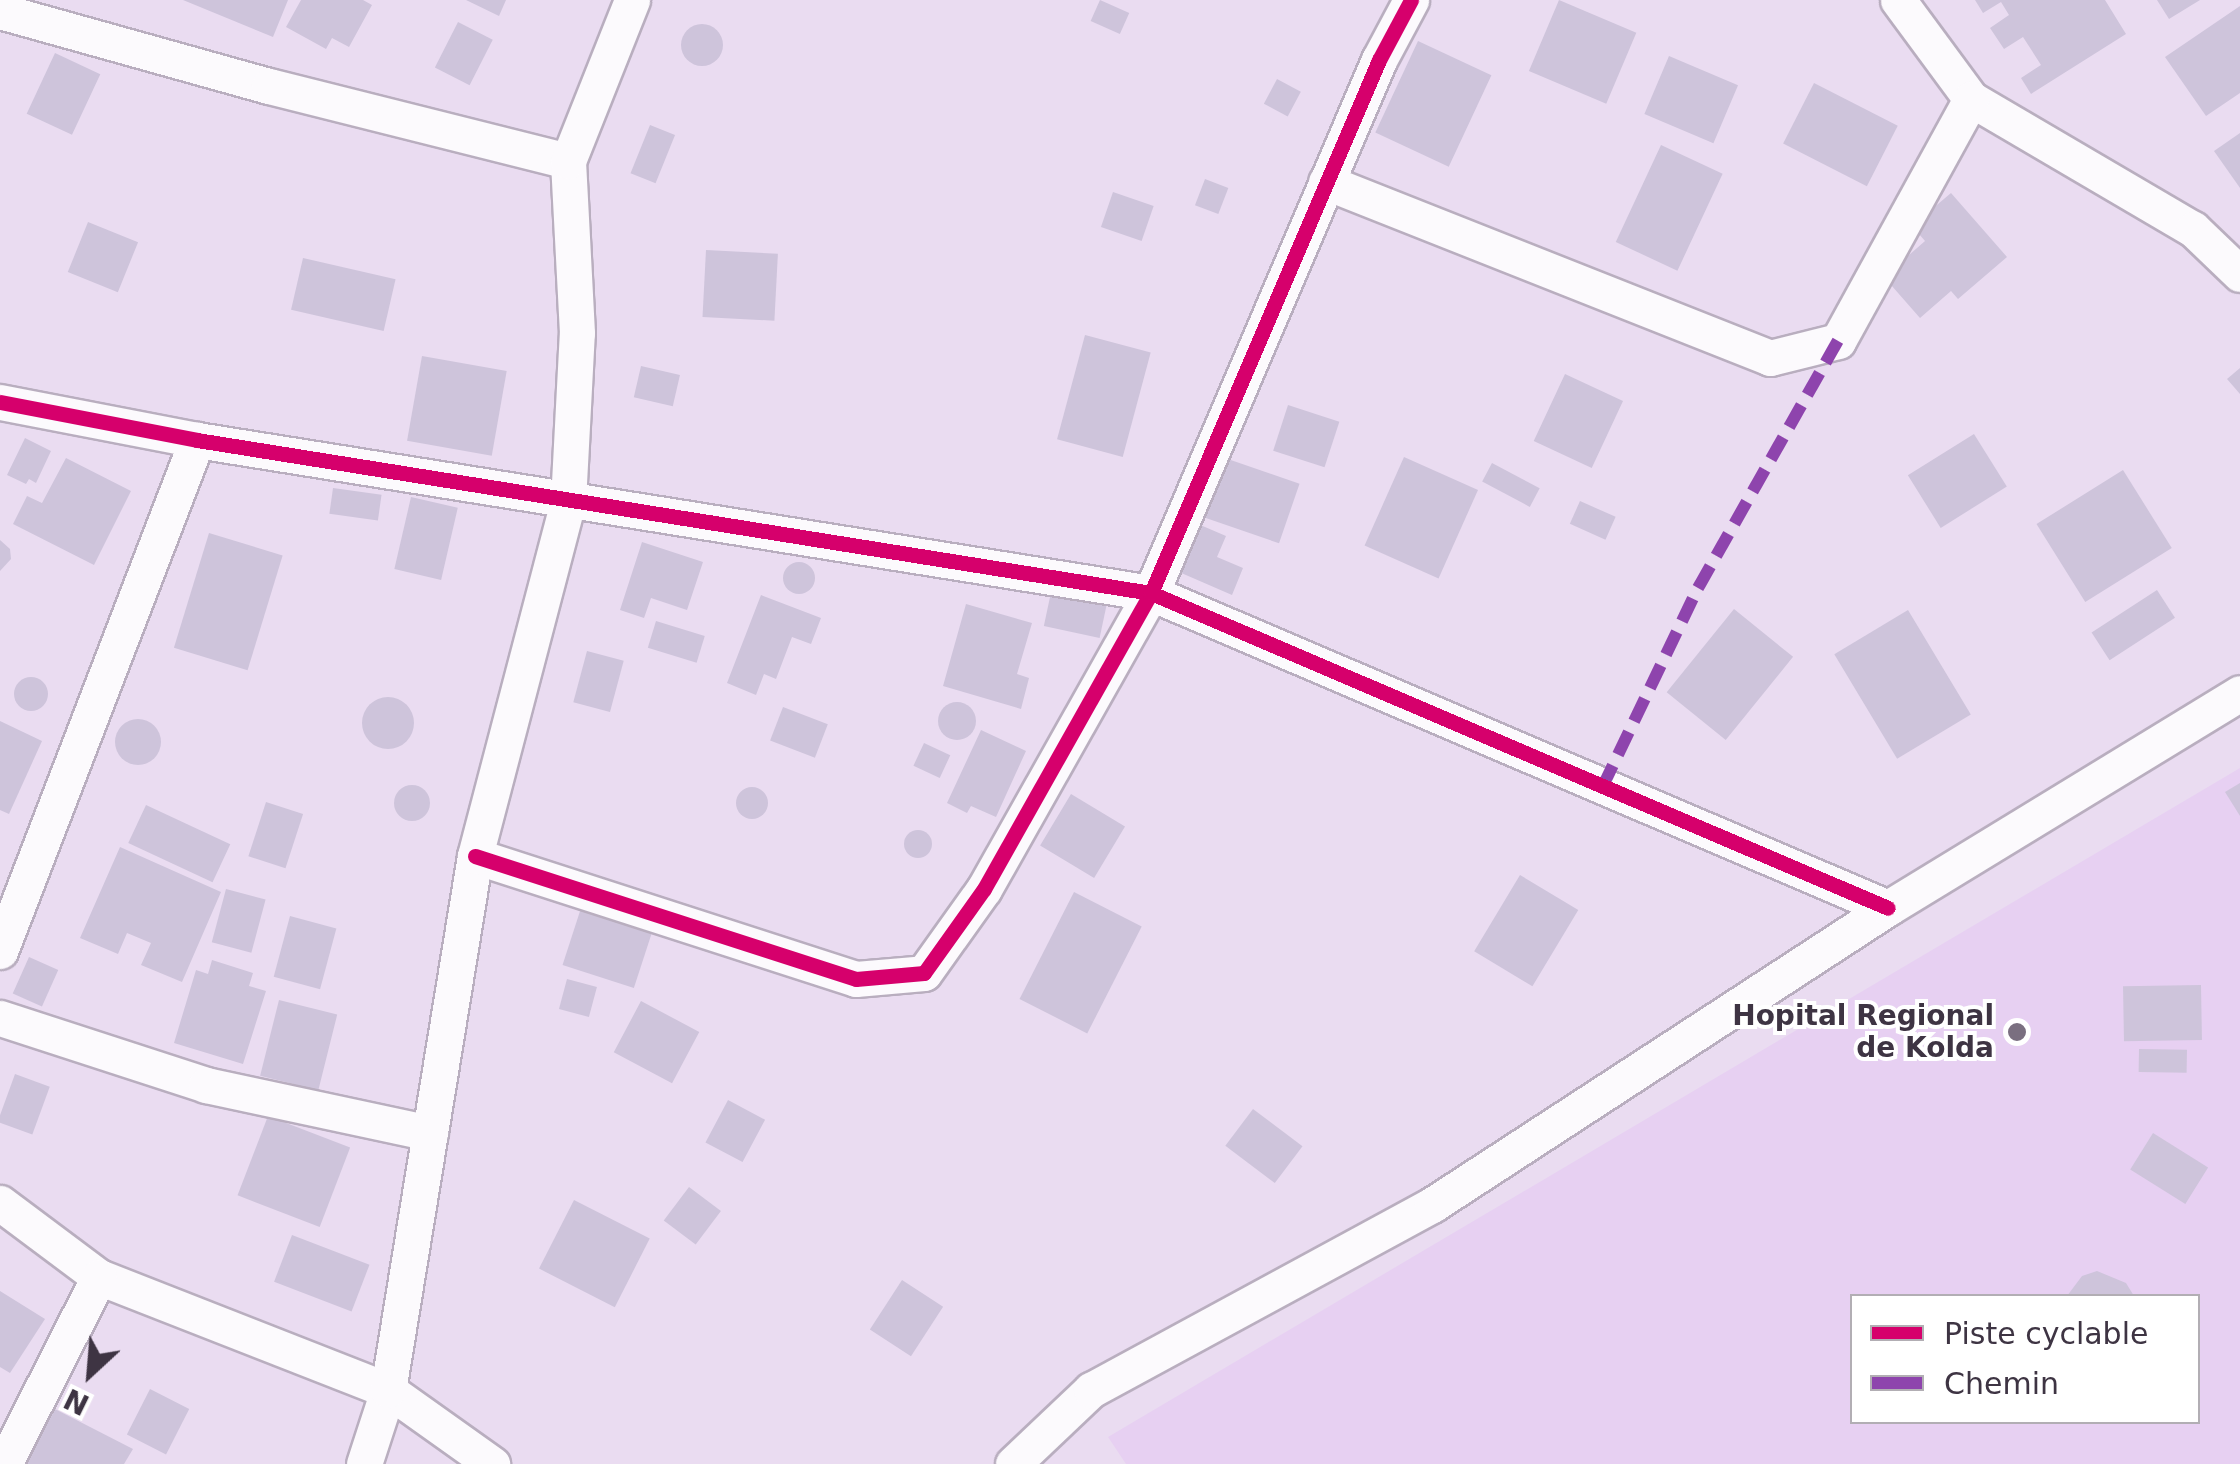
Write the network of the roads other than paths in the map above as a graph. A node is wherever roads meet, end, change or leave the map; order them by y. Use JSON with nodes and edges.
{"nodes":[{"id":1,"x":632,"y":0,"type":"edge"},
{"id":2,"x":1411,"y":0,"type":"edge"},
{"id":3,"x":1899,"y":0,"type":"edge"},
{"id":4,"x":0,"y":12,"type":"edge"},
{"id":5,"x":1971,"y":98,"type":"junction"},
{"id":6,"x":568,"y":160,"type":"junction"},
{"id":7,"x":1326,"y":182,"type":"junction"},
{"id":8,"x":2239,"y":271,"type":"edge"},
{"id":9,"x":0,"y":402,"type":"edge"},
{"id":10,"x":197,"y":440,"type":"junction"},
{"id":11,"x":568,"y":502,"type":"junction"},
{"id":12,"x":1151,"y":593,"type":"junction"},
{"id":13,"x":2240,"y":693,"type":"edge"},
{"id":14,"x":474,"y":856,"type":"junction"},
{"id":15,"x":1888,"y":908,"type":"junction"},
{"id":16,"x":0,"y":952,"type":"edge"},
{"id":17,"x":0,"y":1018,"type":"edge"},
{"id":18,"x":430,"y":1134,"type":"junction"},
{"id":19,"x":0,"y":1203,"type":"edge"},
{"id":20,"x":99,"y":1277,"type":"junction"},
{"id":21,"x":388,"y":1390,"type":"junction"},
{"id":22,"x":4,"y":1464,"type":"edge"},
{"id":23,"x":364,"y":1464,"type":"edge"},
{"id":24,"x":492,"y":1464,"type":"edge"},
{"id":25,"x":1013,"y":1464,"type":"edge"}],
"edges":[{"from":1,"to":6,"type":"street"},
{"from":2,"to":7,"type":"street"},
{"from":3,"to":5,"type":"street"},
{"from":4,"to":6,"type":"street"},
{"from":5,"to":7,"type":"street"},
{"from":5,"to":8,"type":"street"},
{"from":6,"to":11,"type":"street"},
{"from":7,"to":12,"type":"street"},
{"from":9,"to":10,"type":"street"},
{"from":10,"to":11,"type":"street"},
{"from":10,"to":16,"type":"street"},
{"from":11,"to":12,"type":"street"},
{"from":11,"to":14,"type":"street"},
{"from":12,"to":14,"type":"street"},
{"from":12,"to":15,"type":"street"},
{"from":13,"to":15,"type":"street"},
{"from":14,"to":18,"type":"street"},
{"from":15,"to":25,"type":"street"},
{"from":17,"to":18,"type":"street"},
{"from":18,"to":21,"type":"street"},
{"from":19,"to":20,"type":"street"},
{"from":20,"to":21,"type":"street"},
{"from":20,"to":22,"type":"street"},
{"from":21,"to":23,"type":"street"},
{"from":21,"to":24,"type":"street"}]}
